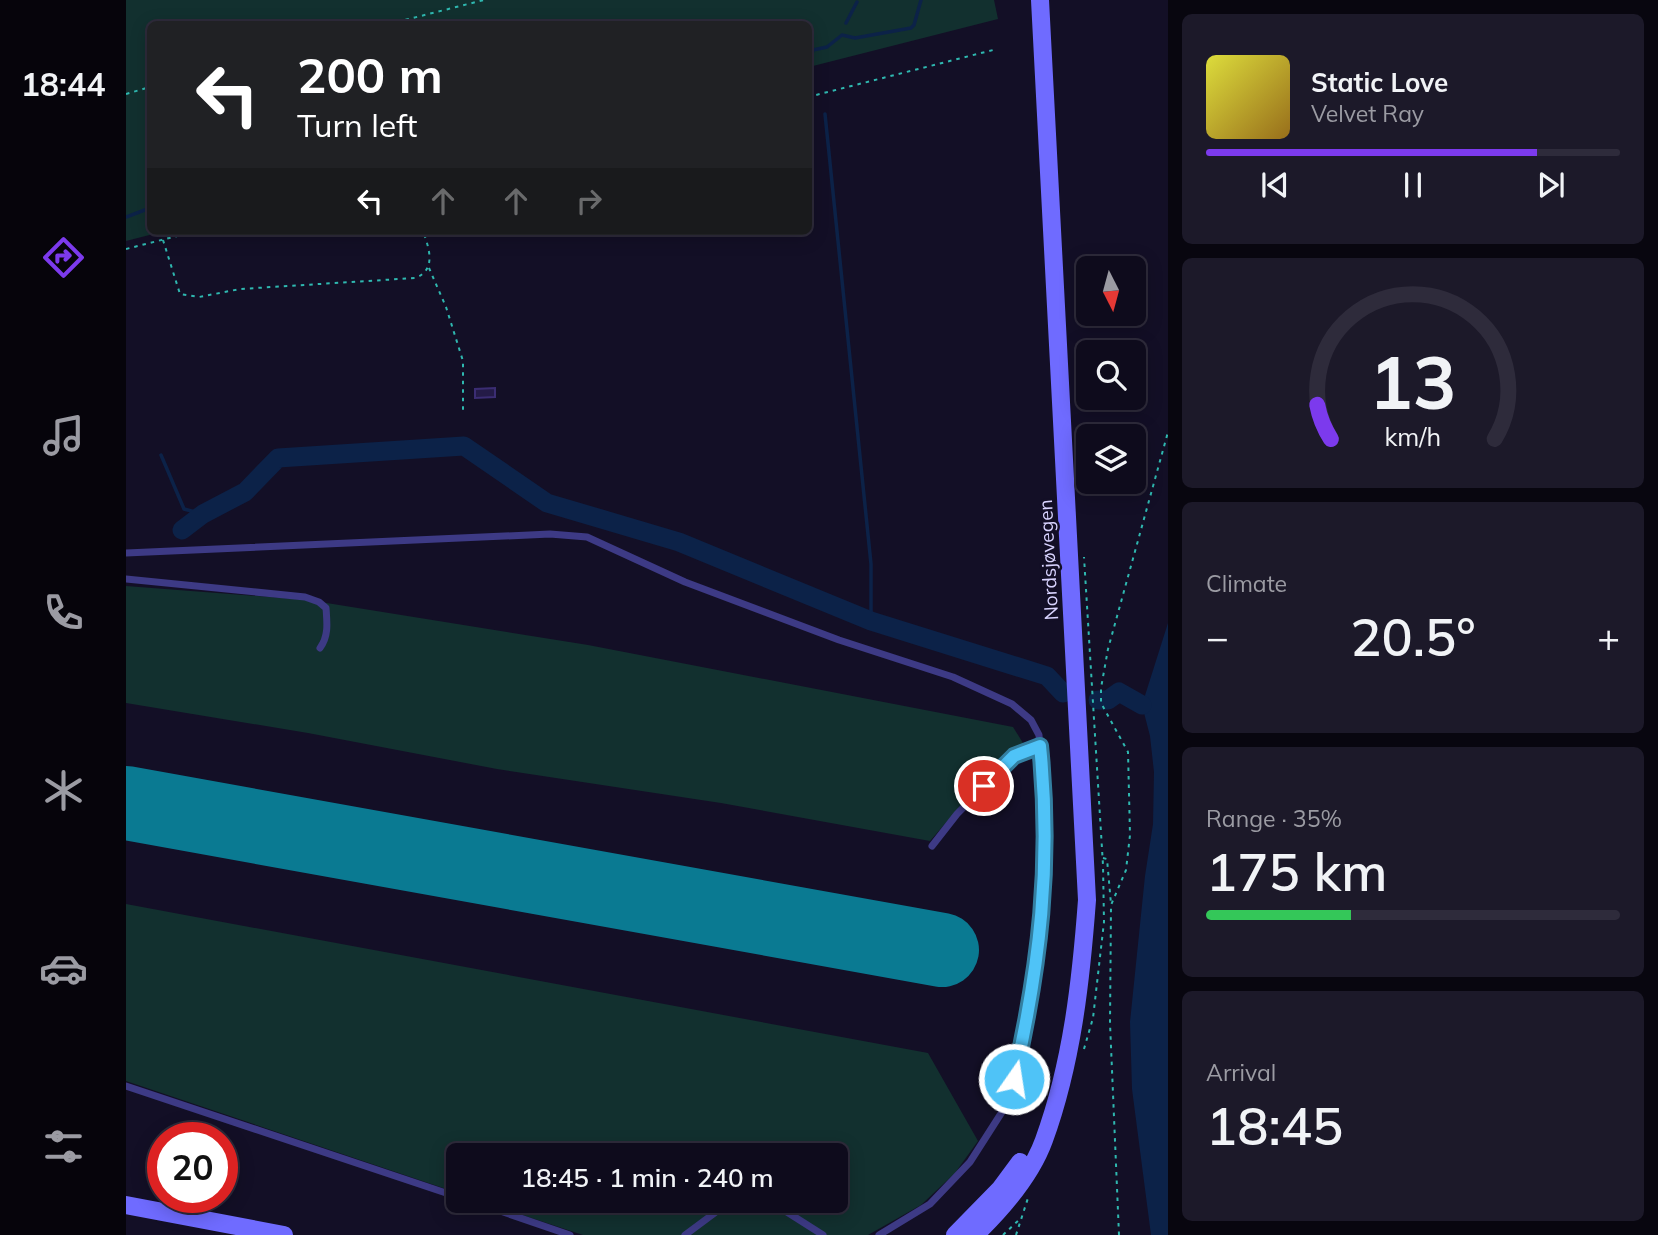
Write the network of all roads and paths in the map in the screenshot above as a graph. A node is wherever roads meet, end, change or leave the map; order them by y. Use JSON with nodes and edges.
{"nodes":[{"id":1,"x":484,"y":0,"type":"edge"},
{"id":2,"x":1040,"y":0,"type":"edge"},
{"id":3,"x":401,"y":21,"type":"edge"},
{"id":4,"x":997,"y":49,"type":"dead end"},
{"id":5,"x":147,"y":88,"type":"edge"},
{"id":6,"x":126,"y":94,"type":"edge"},
{"id":7,"x":812,"y":96,"type":"edge"},
{"id":8,"x":182,"y":235,"type":"edge"},
{"id":9,"x":424,"y":235,"type":"edge"},
{"id":10,"x":163,"y":240,"type":"junction"},
{"id":11,"x":126,"y":249,"type":"edge"},
{"id":12,"x":429,"y":267,"type":"junction"},
{"id":13,"x":463,"y":412,"type":"dead end"},
{"id":14,"x":1168,"y":432,"type":"edge"},
{"id":15,"x":126,"y":553,"type":"edge"},
{"id":16,"x":126,"y":579,"type":"edge"},
{"id":17,"x":320,"y":648,"type":"dead end"},
{"id":18,"x":1040,"y":746,"type":"junction"},
{"id":19,"x":932,"y":846,"type":"dead end"},
{"id":20,"x":1103,"y":858,"type":"dead end"},
{"id":21,"x":1111,"y":905,"type":"junction"},
{"id":22,"x":126,"y":1086,"type":"edge"},
{"id":23,"x":1050,"y":1115,"type":"junction"},
{"id":24,"x":446,"y":1194,"type":"edge"},
{"id":25,"x":126,"y":1205,"type":"edge"},
{"id":26,"x":506,"y":1213,"type":"edge"},
{"id":27,"x":715,"y":1213,"type":"edge"},
{"id":28,"x":789,"y":1213,"type":"edge"},
{"id":29,"x":275,"y":1234,"type":"edge"},
{"id":30,"x":570,"y":1235,"type":"edge"},
{"id":31,"x":685,"y":1235,"type":"edge"},
{"id":32,"x":824,"y":1235,"type":"edge"},
{"id":33,"x":878,"y":1235,"type":"edge"},
{"id":34,"x":955,"y":1235,"type":"edge"},
{"id":35,"x":975,"y":1235,"type":"edge"},
{"id":36,"x":1003,"y":1235,"type":"edge"},
{"id":37,"x":1016,"y":1235,"type":"edge"},
{"id":38,"x":1119,"y":1235,"type":"edge"}],
"edges":[{"from":1,"to":3,"type":"path"},
{"from":2,"to":23,"type":"main road","name":"Nordsjøvegen"},
{"from":4,"to":7,"type":"path"},
{"from":5,"to":6,"type":"path"},
{"from":8,"to":10,"type":"path"},
{"from":9,"to":12,"type":"path"},
{"from":10,"to":11,"type":"path"},
{"from":10,"to":12,"type":"path"},
{"from":12,"to":13,"type":"path"},
{"from":14,"to":21,"type":"path"},
{"from":15,"to":18,"type":"lane"},
{"from":16,"to":17,"type":"lane"},
{"from":18,"to":19,"type":"lane"},
{"from":18,"to":33,"type":"lane"},
{"from":20,"to":21,"type":"path"},
{"from":21,"to":38,"type":"path"},
{"from":22,"to":24,"type":"lane"},
{"from":23,"to":34,"type":"main road","name":"Nordsjøvegen"},
{"from":23,"to":35,"type":"main road","name":"Nordsjøvegen"},
{"from":25,"to":29,"type":"main road"},
{"from":26,"to":30,"type":"lane"},
{"from":27,"to":31,"type":"lane"},
{"from":28,"to":32,"type":"lane"},
{"from":36,"to":37,"type":"path"}]}
